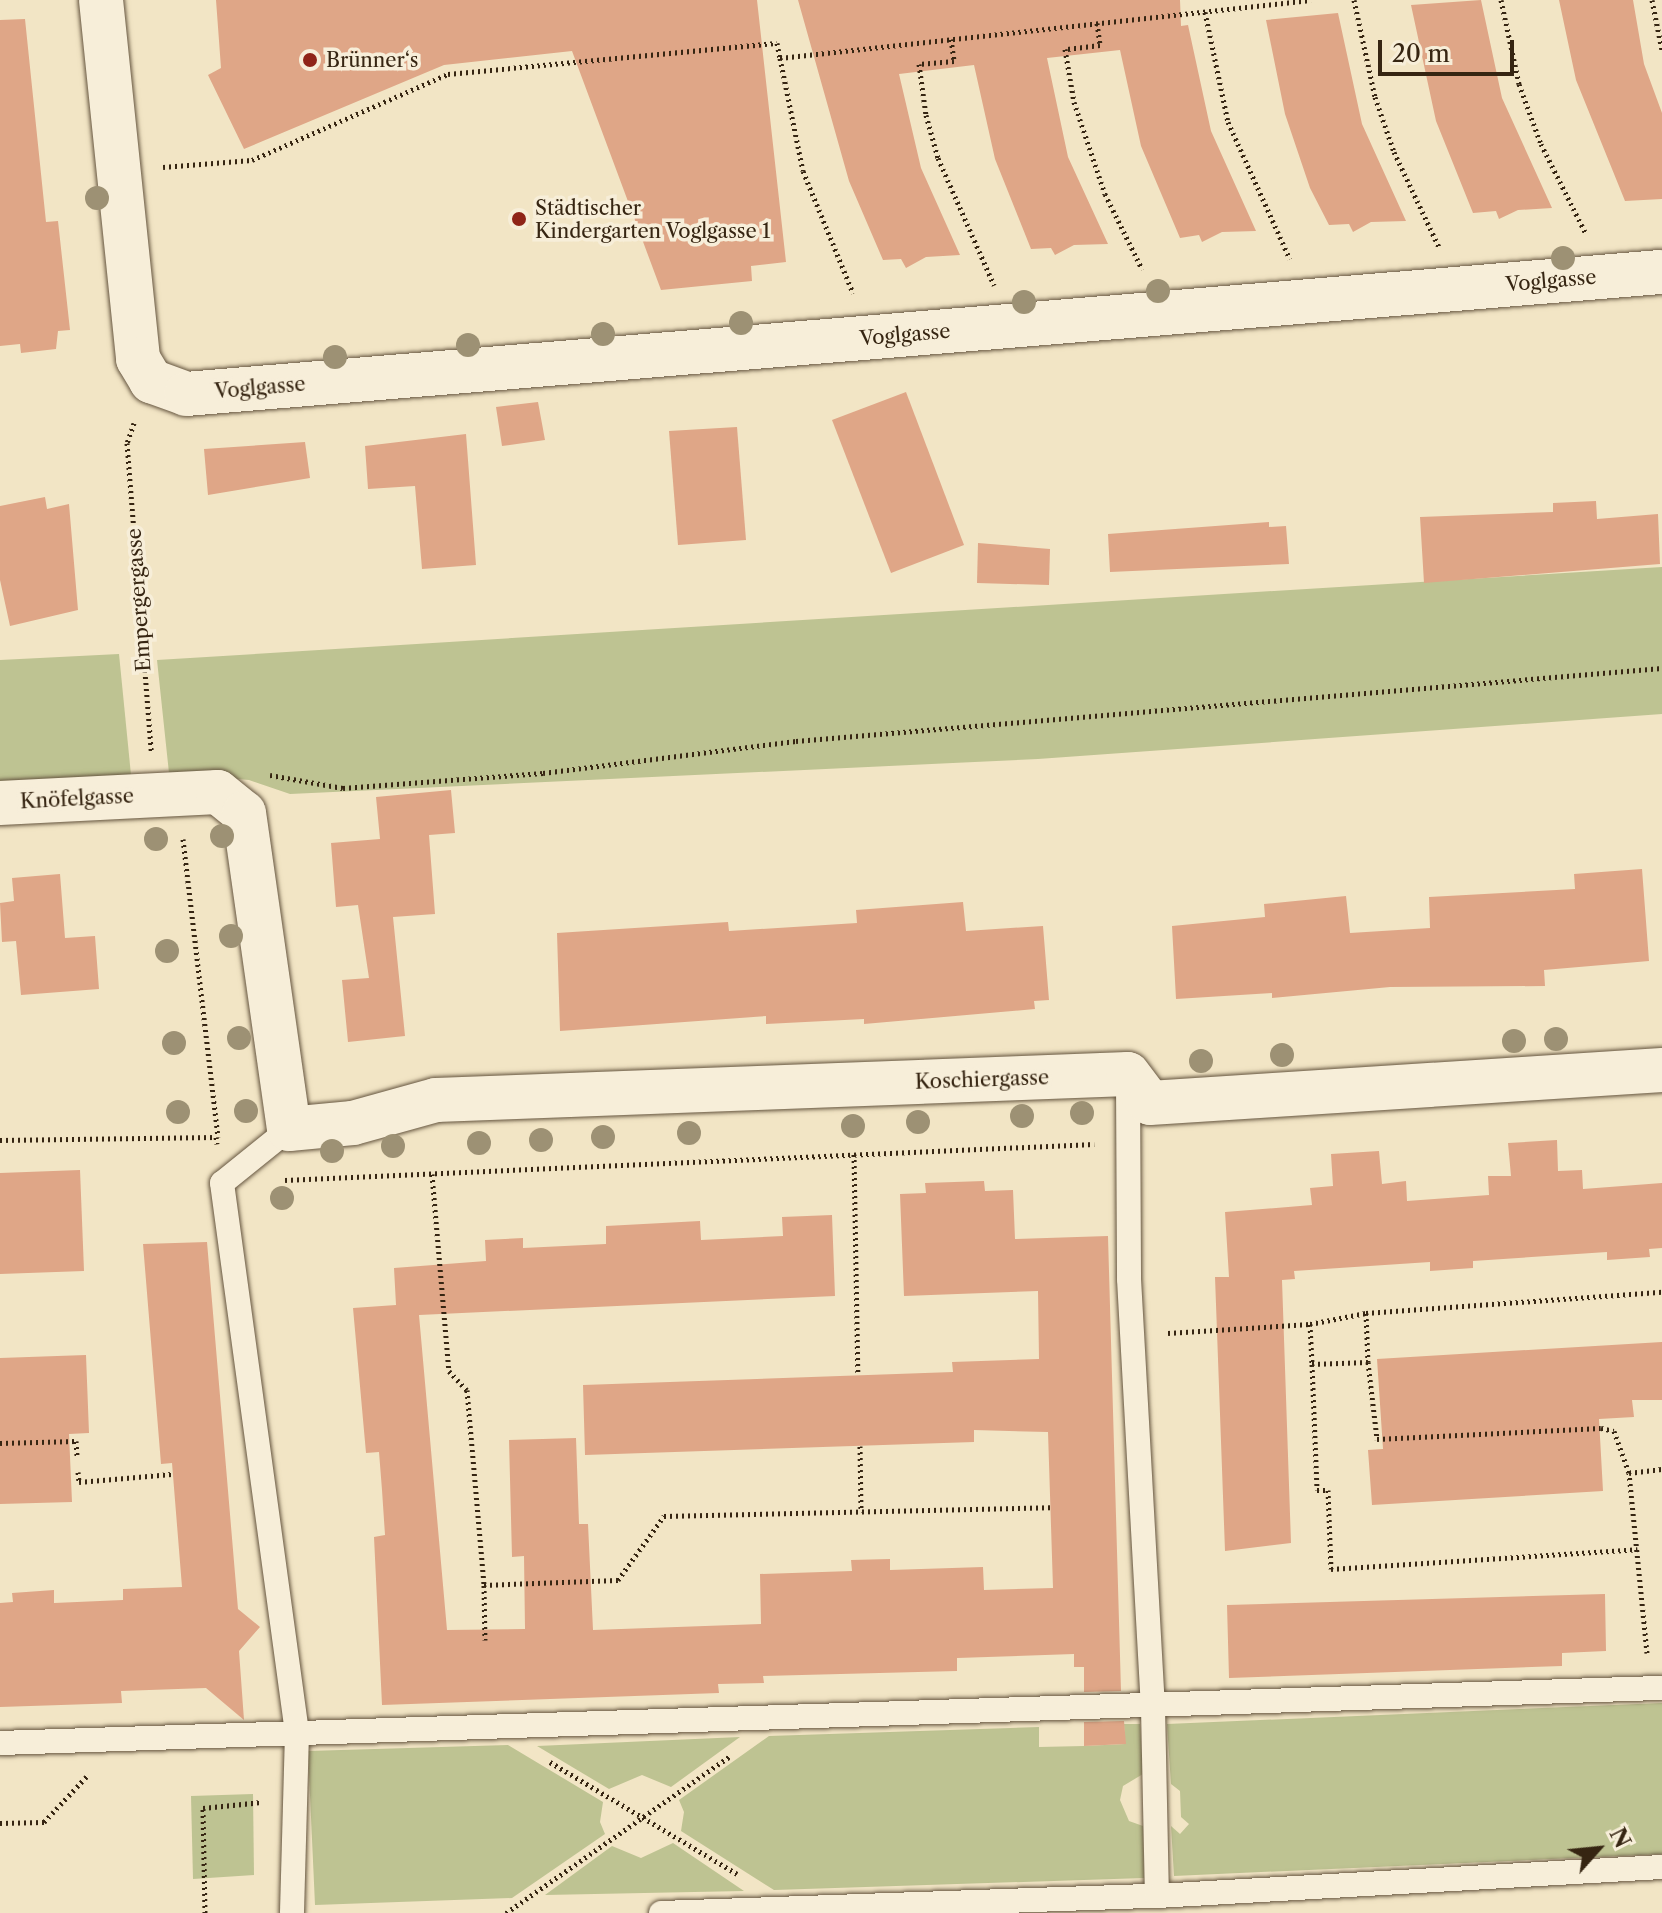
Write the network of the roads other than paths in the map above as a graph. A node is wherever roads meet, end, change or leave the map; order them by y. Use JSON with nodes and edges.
{"nodes":[{"id":1,"x":101,"y":0,"type":"edge"},
{"id":2,"x":1662,"y":272,"type":"edge"},
{"id":3,"x":0,"y":803,"type":"edge"},
{"id":4,"x":1662,"y":1070,"type":"edge"},
{"id":5,"x":1128,"y":1074,"type":"junction"},
{"id":6,"x":289,"y":1129,"type":"junction"},
{"id":7,"x":1656,"y":1689,"type":"edge"},
{"id":8,"x":1153,"y":1708,"type":"junction"},
{"id":9,"x":297,"y":1733,"type":"junction"},
{"id":10,"x":0,"y":1743,"type":"edge"},
{"id":11,"x":1662,"y":1867,"type":"edge"},
{"id":12,"x":1157,"y":1896,"type":"junction"},
{"id":13,"x":292,"y":1913,"type":"edge"},
{"id":14,"x":661,"y":1913,"type":"edge"}],
"edges":[{"from":1,"to":2,"type":"street","name":"Voglgasse"},
{"from":3,"to":6,"type":"street","name":"Knöfelgasse"},
{"from":4,"to":5,"type":"street"},
{"from":5,"to":6,"type":"street","name":"Koschiergasse"},
{"from":5,"to":8,"type":"lane"},
{"from":6,"to":9,"type":"lane"},
{"from":7,"to":8,"type":"lane"},
{"from":8,"to":9,"type":"lane"},
{"from":8,"to":12,"type":"lane"},
{"from":9,"to":10,"type":"lane"},
{"from":9,"to":13,"type":"lane"},
{"from":11,"to":12,"type":"lane"},
{"from":12,"to":14,"type":"lane"}]}
